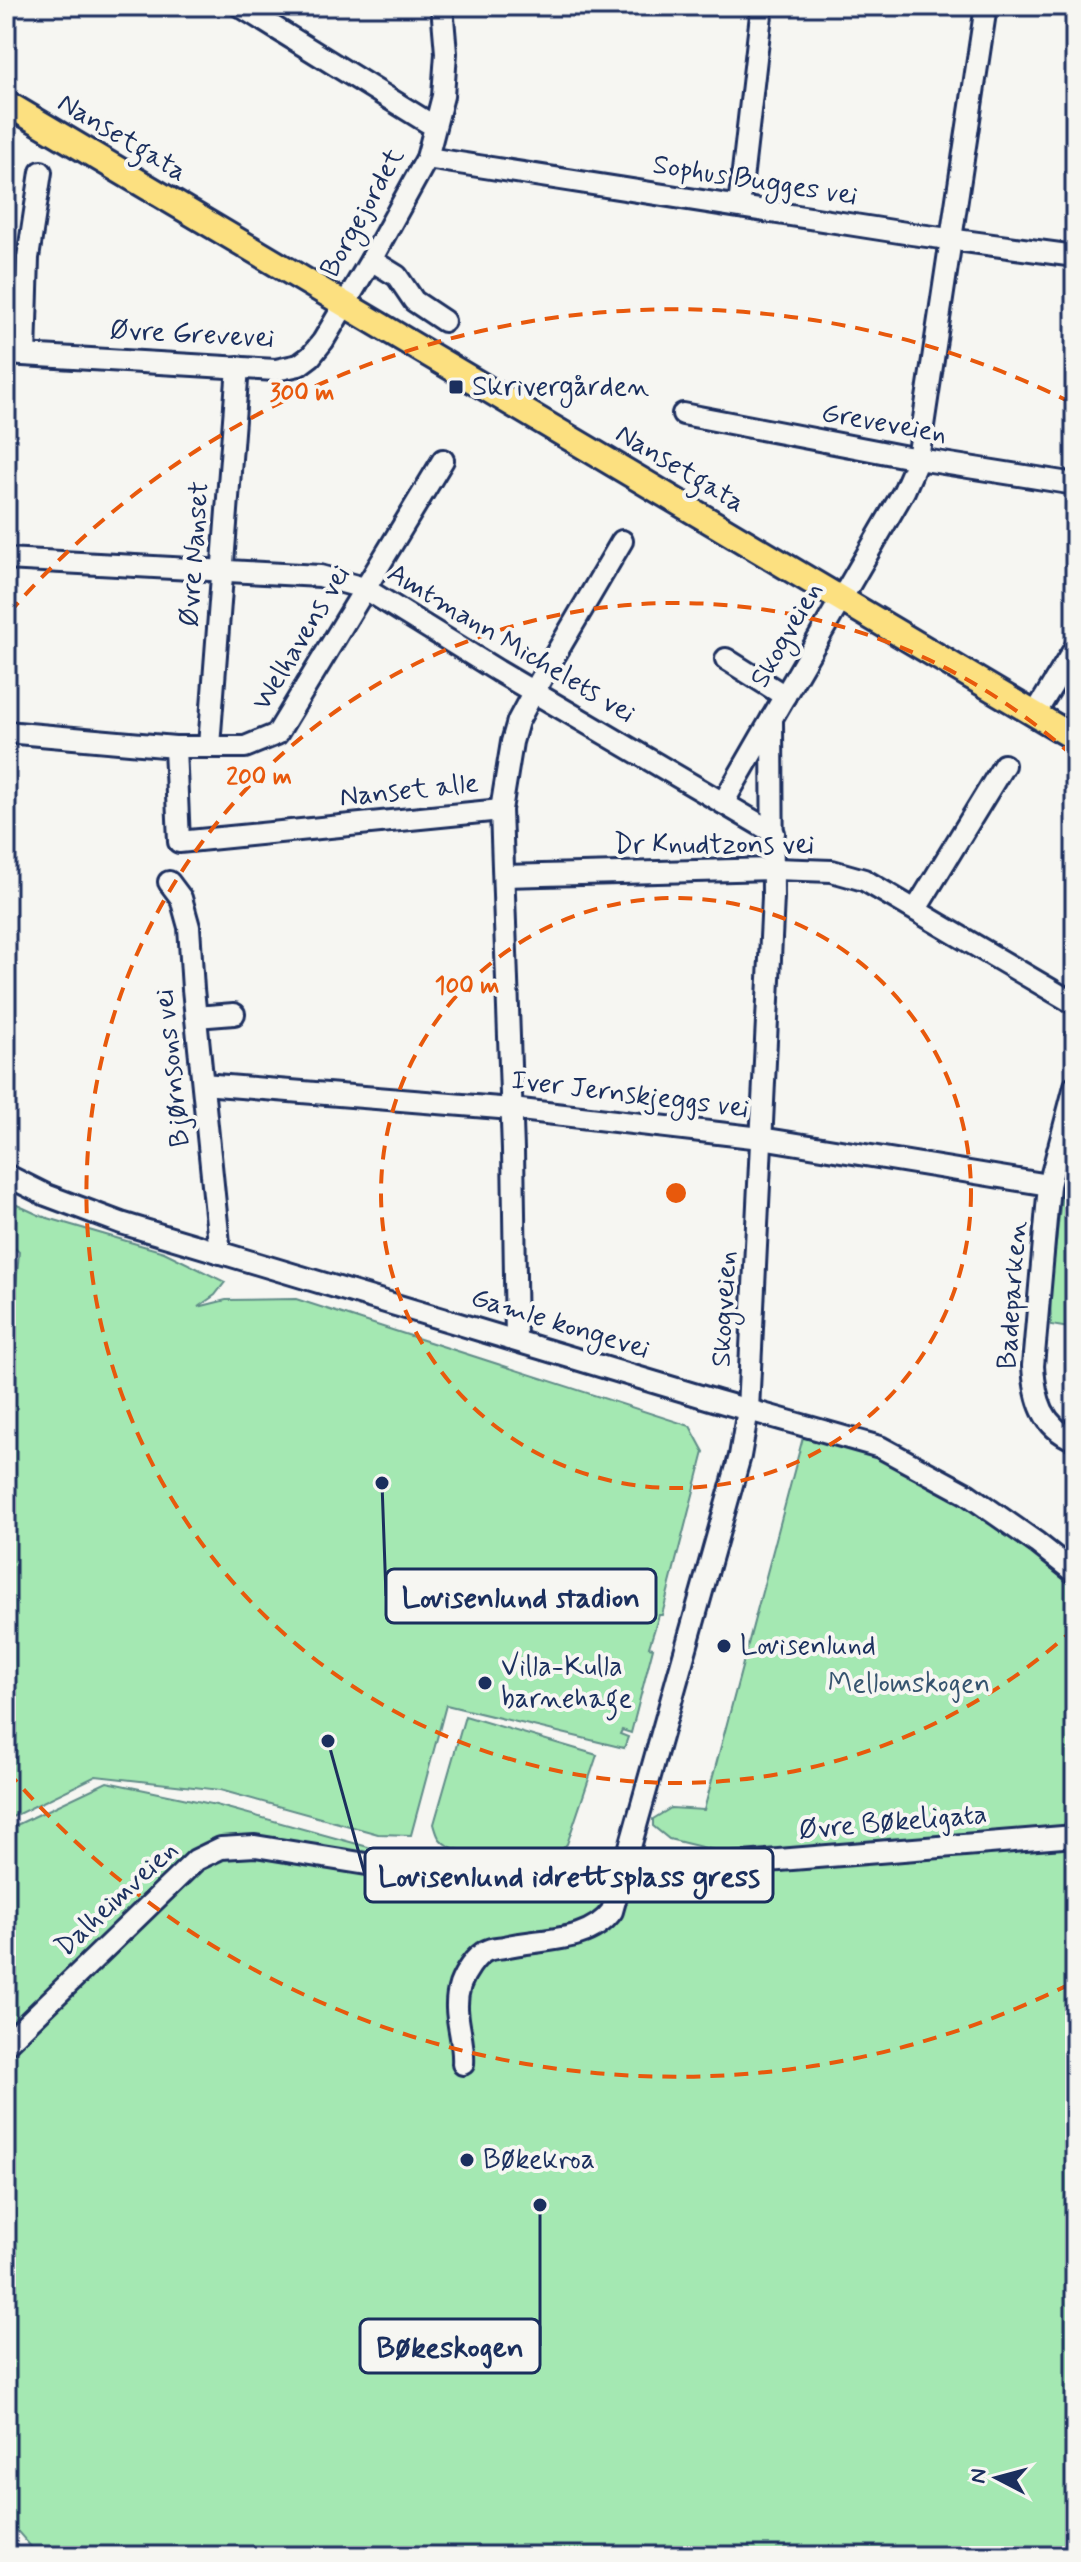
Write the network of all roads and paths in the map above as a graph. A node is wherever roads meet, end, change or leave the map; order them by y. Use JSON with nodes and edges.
{"nodes":[{"id":1,"x":240,"y":6,"type":"edge"},
{"id":2,"x":442,"y":6,"type":"edge"},
{"id":3,"x":762,"y":6,"type":"edge"},
{"id":4,"x":986,"y":6,"type":"edge"},
{"id":5,"x":6,"y":103,"type":"edge"},
{"id":6,"x":427,"y":122,"type":"dead end"},
{"id":7,"x":427,"y":158,"type":"junction"},
{"id":8,"x":41,"y":172,"type":"dead end"},
{"id":9,"x":739,"y":206,"type":"junction"},
{"id":10,"x":952,"y":239,"type":"junction"},
{"id":11,"x":1075,"y":256,"type":"edge"},
{"id":12,"x":371,"y":260,"type":"junction"},
{"id":13,"x":345,"y":305,"type":"junction"},
{"id":14,"x":444,"y":321,"type":"dead end"},
{"id":15,"x":15,"y":354,"type":"edge"},
{"id":16,"x":238,"y":367,"type":"junction"},
{"id":17,"x":683,"y":414,"type":"dead end"},
{"id":18,"x":918,"y":459,"type":"junction"},
{"id":19,"x":443,"y":460,"type":"dead end"},
{"id":20,"x":1075,"y":484,"type":"edge"},
{"id":21,"x":622,"y":541,"type":"dead end"},
{"id":22,"x":6,"y":559,"type":"edge"},
{"id":23,"x":221,"y":572,"type":"junction"},
{"id":24,"x":364,"y":588,"type":"junction"},
{"id":25,"x":840,"y":599,"type":"junction"},
{"id":26,"x":1075,"y":648,"type":"edge"},
{"id":27,"x":726,"y":659,"type":"dead end"},
{"id":28,"x":534,"y":691,"type":"junction"},
{"id":29,"x":785,"y":696,"type":"junction"},
{"id":30,"x":1035,"y":714,"type":"junction"},
{"id":31,"x":772,"y":718,"type":"junction"},
{"id":32,"x":6,"y":732,"type":"edge"},
{"id":33,"x":1075,"y":738,"type":"edge"},
{"id":34,"x":209,"y":746,"type":"junction"},
{"id":35,"x":175,"y":747,"type":"junction"},
{"id":36,"x":1004,"y":765,"type":"dead end"},
{"id":37,"x":723,"y":803,"type":"junction"},
{"id":38,"x":501,"y":810,"type":"junction"},
{"id":39,"x":774,"y":833,"type":"junction"},
{"id":40,"x":774,"y":869,"type":"junction"},
{"id":41,"x":504,"y":876,"type":"junction"},
{"id":42,"x":169,"y":882,"type":"dead end"},
{"id":43,"x":916,"y":909,"type":"junction"},
{"id":44,"x":1075,"y":1004,"type":"edge"},
{"id":45,"x":234,"y":1014,"type":"dead end"},
{"id":46,"x":196,"y":1017,"type":"junction"},
{"id":47,"x":203,"y":1084,"type":"junction"},
{"id":48,"x":1075,"y":1086,"type":"edge"},
{"id":49,"x":512,"y":1109,"type":"junction"},
{"id":50,"x":761,"y":1138,"type":"junction"},
{"id":51,"x":6,"y":1175,"type":"edge"},
{"id":52,"x":1049,"y":1185,"type":"junction"},
{"id":53,"x":220,"y":1253,"type":"junction"},
{"id":54,"x":516,"y":1340,"type":"junction"},
{"id":55,"x":748,"y":1410,"type":"junction"},
{"id":56,"x":1075,"y":1440,"type":"edge"},
{"id":57,"x":1075,"y":1573,"type":"edge"},
{"id":58,"x":1075,"y":1836,"type":"edge"},
{"id":59,"x":620,"y":1875,"type":"junction"},
{"id":60,"x":6,"y":2044,"type":"edge"},
{"id":61,"x":463,"y":2064,"type":"dead end"}],
"edges":[{"from":1,"to":6,"type":"street"},
{"from":2,"to":7,"type":"street","name":"Borgejordet"},
{"from":3,"to":9,"type":"street"},
{"from":4,"to":10,"type":"street","name":"Skogveien"},
{"from":5,"to":13,"type":"main road","name":"Nansetgata"},
{"from":7,"to":9,"type":"street","name":"Sophus Bugges vei"},
{"from":7,"to":12,"type":"street","name":"Borgejordet"},
{"from":8,"to":15,"type":"street"},
{"from":9,"to":10,"type":"street","name":"Sophus Bugges vei"},
{"from":10,"to":11,"type":"street","name":"Sophus Bugges vei"},
{"from":10,"to":18,"type":"street","name":"Skogveien"},
{"from":12,"to":13,"type":"street","name":"Borgejordet"},
{"from":12,"to":14,"type":"street"},
{"from":13,"to":16,"type":"street","name":"Øvre Grevevei"},
{"from":13,"to":25,"type":"main road","name":"Nansetgata"},
{"from":15,"to":16,"type":"street","name":"Øvre Grevevei"},
{"from":16,"to":23,"type":"street","name":"Øvre Nanset"},
{"from":17,"to":18,"type":"street","name":"Greveveien"},
{"from":18,"to":20,"type":"street","name":"Greveveien"},
{"from":18,"to":25,"type":"street","name":"Skogveien"},
{"from":19,"to":24,"type":"street","name":"Welhavens vei"},
{"from":21,"to":28,"type":"street"},
{"from":22,"to":23,"type":"street","name":"Amtmann Michelets vei"},
{"from":23,"to":24,"type":"street","name":"Amtmann Michelets vei"},
{"from":23,"to":34,"type":"street","name":"Øvre Nanset"},
{"from":24,"to":28,"type":"street","name":"Amtmann Michelets vei"},
{"from":24,"to":34,"type":"street","name":"Welhavens vei"},
{"from":25,"to":29,"type":"street","name":"Skogveien"},
{"from":25,"to":30,"type":"main road","name":"Nansetgata"},
{"from":26,"to":30,"type":"street"},
{"from":27,"to":29,"type":"street"},
{"from":28,"to":37,"type":"street","name":"Amtmann Michelets vei"},
{"from":28,"to":38,"type":"street"},
{"from":29,"to":31,"type":"street","name":"Skogveien"},
{"from":30,"to":33,"type":"main road","name":"Nansetgata"},
{"from":31,"to":37,"type":"street"},
{"from":31,"to":39,"type":"street","name":"Skogveien"},
{"from":32,"to":35,"type":"street","name":"Welhavens vei"},
{"from":34,"to":35,"type":"street","name":"Welhavens vei"},
{"from":35,"to":38,"type":"street","name":"Nanset alle"},
{"from":36,"to":43,"type":"street"},
{"from":37,"to":39,"type":"street","name":"Amtmann Michelets vei"},
{"from":38,"to":41,"type":"street"},
{"from":39,"to":40,"type":"street","name":"Skogveien"},
{"from":40,"to":41,"type":"street","name":"Dr Knudtzons vei"},
{"from":40,"to":43,"type":"street","name":"Dr Knudtzons vei"},
{"from":40,"to":50,"type":"street","name":"Skogveien"},
{"from":41,"to":49,"type":"street"},
{"from":42,"to":46,"type":"street","name":"Bjørnsons vei"},
{"from":43,"to":44,"type":"street","name":"Dr Knudtzons vei"},
{"from":45,"to":46,"type":"street"},
{"from":46,"to":47,"type":"street","name":"Bjørnsons vei"},
{"from":47,"to":49,"type":"street","name":"Iver Jernskjeggs vei"},
{"from":47,"to":53,"type":"street","name":"Bjørnsons vei"},
{"from":48,"to":52,"type":"street","name":"Badeparken"},
{"from":49,"to":50,"type":"street","name":"Iver Jernskjeggs vei"},
{"from":49,"to":54,"type":"street"},
{"from":50,"to":52,"type":"street","name":"Iver Jernskjeggs vei"},
{"from":50,"to":55,"type":"street","name":"Skogveien"},
{"from":51,"to":53,"type":"street","name":"Gamle kongevei"},
{"from":52,"to":56,"type":"street","name":"Badeparken"},
{"from":53,"to":54,"type":"street","name":"Gamle kongevei"},
{"from":54,"to":55,"type":"street","name":"Gamle kongevei"},
{"from":55,"to":57,"type":"street","name":"Gamle kongevei"},
{"from":55,"to":59,"type":"street","name":"Skogveien"},
{"from":58,"to":59,"type":"street","name":"Øvre Bøkeligata"},
{"from":59,"to":60,"type":"street","name":"Dalheimveien"},
{"from":59,"to":61,"type":"street","name":"Skogveien"}]}
